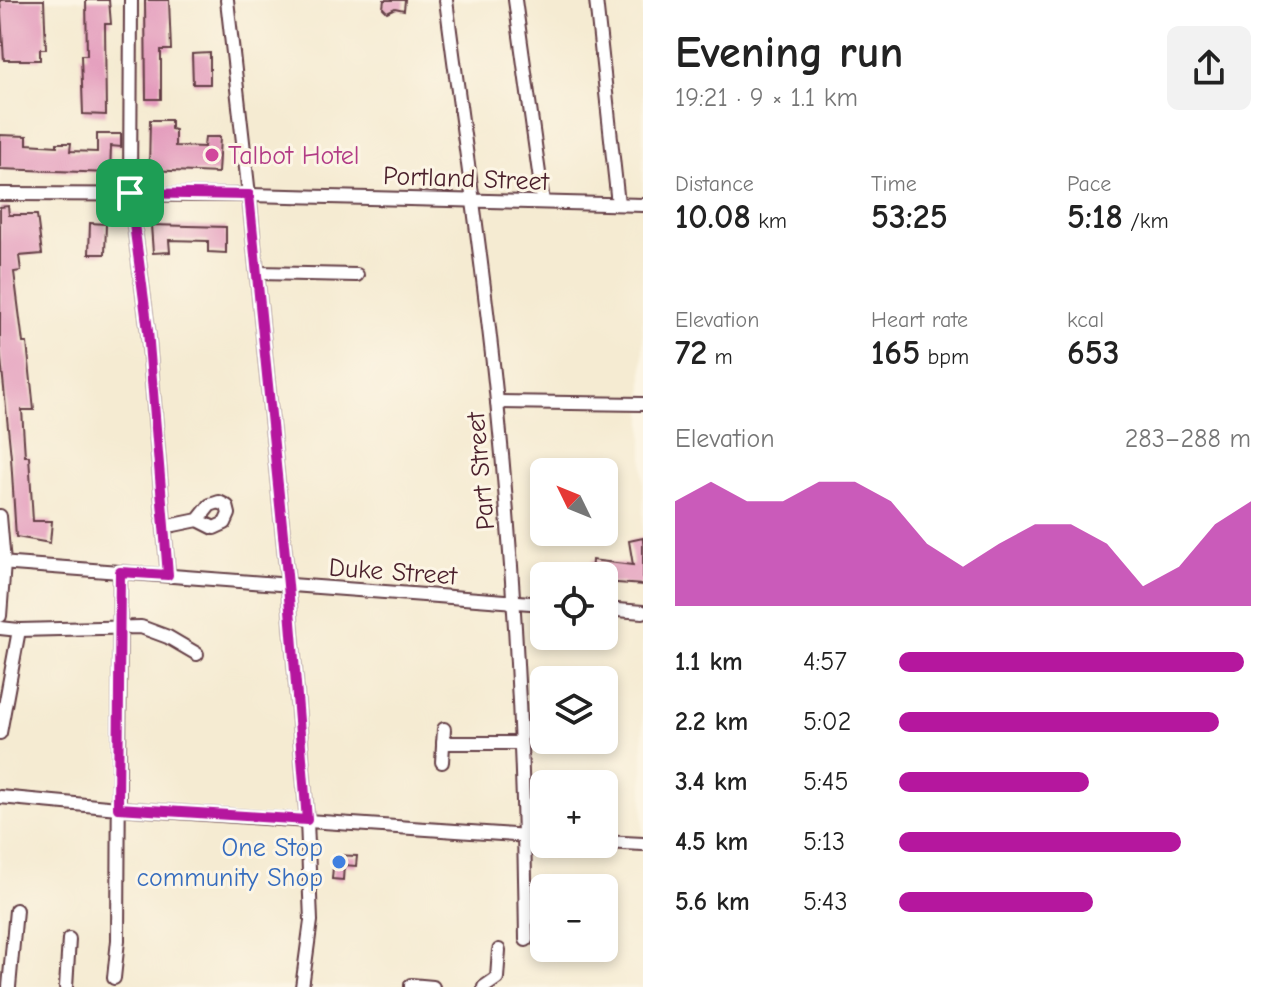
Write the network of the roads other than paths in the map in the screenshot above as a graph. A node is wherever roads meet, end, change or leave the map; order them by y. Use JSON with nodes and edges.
{"nodes":[{"id":1,"x":131,"y":0,"type":"edge"},
{"id":2,"x":227,"y":0,"type":"edge"},
{"id":3,"x":446,"y":0,"type":"edge"},
{"id":4,"x":515,"y":0,"type":"edge"},
{"id":5,"x":596,"y":0,"type":"edge"},
{"id":6,"x":130,"y":193,"type":"junction"},
{"id":7,"x":0,"y":194,"type":"edge"},
{"id":8,"x":249,"y":195,"type":"junction"},
{"id":9,"x":471,"y":200,"type":"junction"},
{"id":10,"x":543,"y":202,"type":"junction"},
{"id":11,"x":618,"y":204,"type":"junction"},
{"id":12,"x":643,"y":205,"type":"edge"},
{"id":13,"x":257,"y":273,"type":"junction"},
{"id":14,"x":357,"y":275,"type":"dead end"},
{"id":15,"x":497,"y":402,"type":"junction"},
{"id":16,"x":643,"y":404,"type":"edge"},
{"id":17,"x":0,"y":516,"type":"edge"},
{"id":18,"x":198,"y":520,"type":"dead end"},
{"id":19,"x":164,"y":527,"type":"junction"},
{"id":20,"x":2,"y":563,"type":"edge"},
{"id":21,"x":120,"y":572,"type":"junction"},
{"id":22,"x":168,"y":575,"type":"junction"},
{"id":23,"x":288,"y":585,"type":"junction"},
{"id":24,"x":513,"y":602,"type":"junction"},
{"id":25,"x":530,"y":603,"type":"edge"},
{"id":26,"x":618,"y":610,"type":"edge"},
{"id":27,"x":643,"y":612,"type":"edge"},
{"id":28,"x":0,"y":616,"type":"edge"},
{"id":29,"x":0,"y":628,"type":"edge"},
{"id":30,"x":119,"y":629,"type":"junction"},
{"id":31,"x":19,"y":630,"type":"junction"},
{"id":32,"x":197,"y":654,"type":"dead end"},
{"id":33,"x":444,"y":729,"type":"dead end"},
{"id":34,"x":0,"y":733,"type":"edge"},
{"id":35,"x":443,"y":743,"type":"junction"},
{"id":36,"x":520,"y":743,"type":"junction"},
{"id":37,"x":442,"y":762,"type":"dead end"},
{"id":38,"x":0,"y":797,"type":"edge"},
{"id":39,"x":118,"y":808,"type":"junction"},
{"id":40,"x":307,"y":820,"type":"junction"},
{"id":41,"x":524,"y":836,"type":"junction"},
{"id":42,"x":530,"y":836,"type":"edge"},
{"id":43,"x":618,"y":843,"type":"edge"},
{"id":44,"x":643,"y":844,"type":"edge"},
{"id":45,"x":16,"y":910,"type":"dead end"},
{"id":46,"x":69,"y":939,"type":"dead end"},
{"id":47,"x":526,"y":940,"type":"dead end"},
{"id":48,"x":499,"y":950,"type":"dead end"},
{"id":49,"x":114,"y":978,"type":"dead end"},
{"id":50,"x":9,"y":987,"type":"edge"},
{"id":51,"x":66,"y":987,"type":"edge"},
{"id":52,"x":302,"y":987,"type":"edge"},
{"id":53,"x":411,"y":987,"type":"edge"},
{"id":54,"x":433,"y":987,"type":"edge"},
{"id":55,"x":484,"y":987,"type":"edge"}],
"edges":[{"from":1,"to":6,"type":"street"},
{"from":2,"to":8,"type":"street"},
{"from":3,"to":9,"type":"street","name":"Part Street"},
{"from":4,"to":10,"type":"street"},
{"from":5,"to":11,"type":"street"},
{"from":6,"to":7,"type":"street","name":"Portland Street"},
{"from":6,"to":8,"type":"street","name":"Portland Street"},
{"from":6,"to":19,"type":"street"},
{"from":8,"to":9,"type":"street","name":"Portland Street"},
{"from":8,"to":13,"type":"street"},
{"from":9,"to":10,"type":"street","name":"Portland Street"},
{"from":9,"to":15,"type":"street","name":"Part Street"},
{"from":10,"to":11,"type":"street","name":"Portland Street"},
{"from":11,"to":12,"type":"street","name":"Portland Street"},
{"from":13,"to":14,"type":"street"},
{"from":13,"to":23,"type":"street"},
{"from":15,"to":16,"type":"street"},
{"from":15,"to":24,"type":"street","name":"Part Street"},
{"from":17,"to":20,"type":"street"},
{"from":18,"to":19,"type":"street"},
{"from":19,"to":22,"type":"street"},
{"from":20,"to":21,"type":"street","name":"Duke Street"},
{"from":20,"to":28,"type":"street"},
{"from":21,"to":22,"type":"street","name":"Duke Street"},
{"from":21,"to":30,"type":"street"},
{"from":22,"to":23,"type":"street","name":"Duke Street"},
{"from":23,"to":24,"type":"street","name":"Duke Street"},
{"from":23,"to":40,"type":"street"},
{"from":24,"to":25,"type":"street","name":"Duke Street"},
{"from":24,"to":36,"type":"street","name":"Part Street"},
{"from":26,"to":27,"type":"street"},
{"from":29,"to":31,"type":"street"},
{"from":30,"to":31,"type":"street"},
{"from":30,"to":32,"type":"street"},
{"from":30,"to":39,"type":"street"},
{"from":31,"to":34,"type":"street"},
{"from":33,"to":35,"type":"street"},
{"from":35,"to":36,"type":"street"},
{"from":35,"to":37,"type":"street"},
{"from":36,"to":41,"type":"street","name":"Part Street"},
{"from":38,"to":39,"type":"street"},
{"from":39,"to":40,"type":"street"},
{"from":39,"to":49,"type":"street"},
{"from":40,"to":41,"type":"street"},
{"from":40,"to":52,"type":"street"},
{"from":41,"to":42,"type":"street"},
{"from":41,"to":47,"type":"street","name":"Part Street"},
{"from":43,"to":44,"type":"street"},
{"from":45,"to":50,"type":"street"},
{"from":46,"to":51,"type":"street"},
{"from":48,"to":55,"type":"street"},
{"from":53,"to":54,"type":"street"}]}
